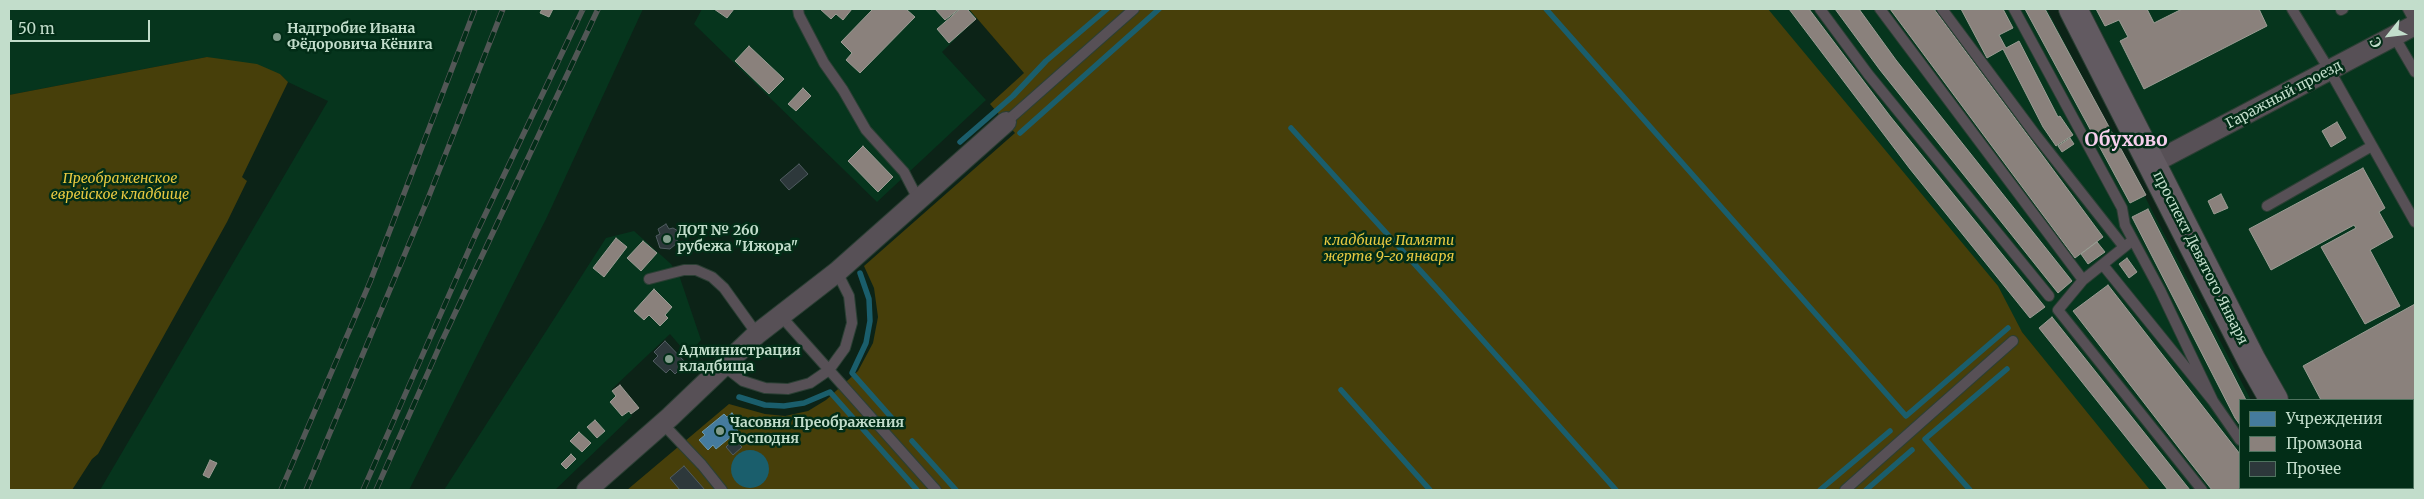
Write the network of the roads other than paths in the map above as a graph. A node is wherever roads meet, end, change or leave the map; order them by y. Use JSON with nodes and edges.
{"nodes":[{"id":1,"x":798,"y":9,"type":"edge"},
{"id":2,"x":1134,"y":9,"type":"edge"},
{"id":3,"x":1820,"y":9,"type":"edge"},
{"id":4,"x":1880,"y":9,"type":"edge"},
{"id":5,"x":1942,"y":9,"type":"edge"},
{"id":6,"x":2014,"y":9,"type":"edge"},
{"id":7,"x":2073,"y":9,"type":"edge"},
{"id":8,"x":2292,"y":9,"type":"edge"},
{"id":9,"x":2408,"y":9,"type":"edge"},
{"id":10,"x":2415,"y":24,"type":"edge"},
{"id":11,"x":2394,"y":36,"type":"junction"},
{"id":12,"x":2330,"y":70,"type":"junction"},
{"id":13,"x":2415,"y":72,"type":"edge"},
{"id":14,"x":1006,"y":122,"type":"joint"},
{"id":15,"x":2372,"y":146,"type":"junction"},
{"id":16,"x":2152,"y":163,"type":"junction"},
{"id":17,"x":919,"y":200,"type":"junction"},
{"id":18,"x":2266,"y":206,"type":"dead end"},
{"id":19,"x":2415,"y":222,"type":"edge"},
{"id":20,"x":2133,"y":240,"type":"junction"},
{"id":21,"x":2124,"y":247,"type":"junction"},
{"id":22,"x":2103,"y":265,"type":"junction"},
{"id":23,"x":837,"y":272,"type":"junction"},
{"id":24,"x":649,"y":279,"type":"dead end"},
{"id":25,"x":2083,"y":280,"type":"junction"},
{"id":26,"x":2049,"y":296,"type":"dead end"},
{"id":27,"x":780,"y":315,"type":"junction"},
{"id":28,"x":758,"y":334,"type":"junction"},
{"id":29,"x":2013,"y":342,"type":"dead end"},
{"id":30,"x":725,"y":366,"type":"junction"},
{"id":31,"x":829,"y":370,"type":"junction"},
{"id":32,"x":2273,"y":399,"type":"edge"},
{"id":33,"x":2213,"y":401,"type":"junction"},
{"id":34,"x":663,"y":424,"type":"junction"},
{"id":35,"x":2239,"y":439,"type":"edge"},
{"id":36,"x":587,"y":490,"type":"edge"},
{"id":37,"x":722,"y":490,"type":"edge"},
{"id":38,"x":936,"y":490,"type":"edge"},
{"id":39,"x":1845,"y":490,"type":"edge"},
{"id":40,"x":2202,"y":490,"type":"edge"}],
"edges":[{"from":1,"to":17,"type":"lane"},
{"from":2,"to":14,"type":"lane"},
{"from":3,"to":26,"type":"lane"},
{"from":4,"to":25,"type":"lane"},
{"from":5,"to":21,"type":"lane"},
{"from":6,"to":20,"type":"lane"},
{"from":7,"to":16,"type":"street","name":"проспект Девятого Января"},
{"from":8,"to":12,"type":"lane"},
{"from":9,"to":10,"type":"lane"},
{"from":10,"to":11,"type":"street","name":"Гаражный проезд"},
{"from":11,"to":12,"type":"street","name":"Гаражный проезд"},
{"from":11,"to":13,"type":"lane"},
{"from":12,"to":15,"type":"lane"},
{"from":12,"to":16,"type":"street","name":"Гаражный проезд"},
{"from":14,"to":17,"type":"street"},
{"from":15,"to":18,"type":"lane"},
{"from":15,"to":19,"type":"lane"},
{"from":16,"to":32,"type":"street","name":"проспект Девятого Января"},
{"from":17,"to":23,"type":"street"},
{"from":20,"to":21,"type":"lane"},
{"from":20,"to":33,"type":"lane"},
{"from":21,"to":22,"type":"lane"},
{"from":22,"to":25,"type":"lane"},
{"from":22,"to":33,"type":"lane"},
{"from":23,"to":27,"type":"street"},
{"from":23,"to":31,"type":"lane"},
{"from":24,"to":28,"type":"lane"},
{"from":25,"to":40,"type":"lane"},
{"from":27,"to":28,"type":"street"},
{"from":27,"to":31,"type":"lane"},
{"from":28,"to":30,"type":"street"},
{"from":29,"to":39,"type":"lane"},
{"from":30,"to":31,"type":"lane"},
{"from":30,"to":34,"type":"street"},
{"from":31,"to":38,"type":"lane"},
{"from":33,"to":35,"type":"lane"},
{"from":34,"to":36,"type":"street"},
{"from":34,"to":37,"type":"lane"}]}
